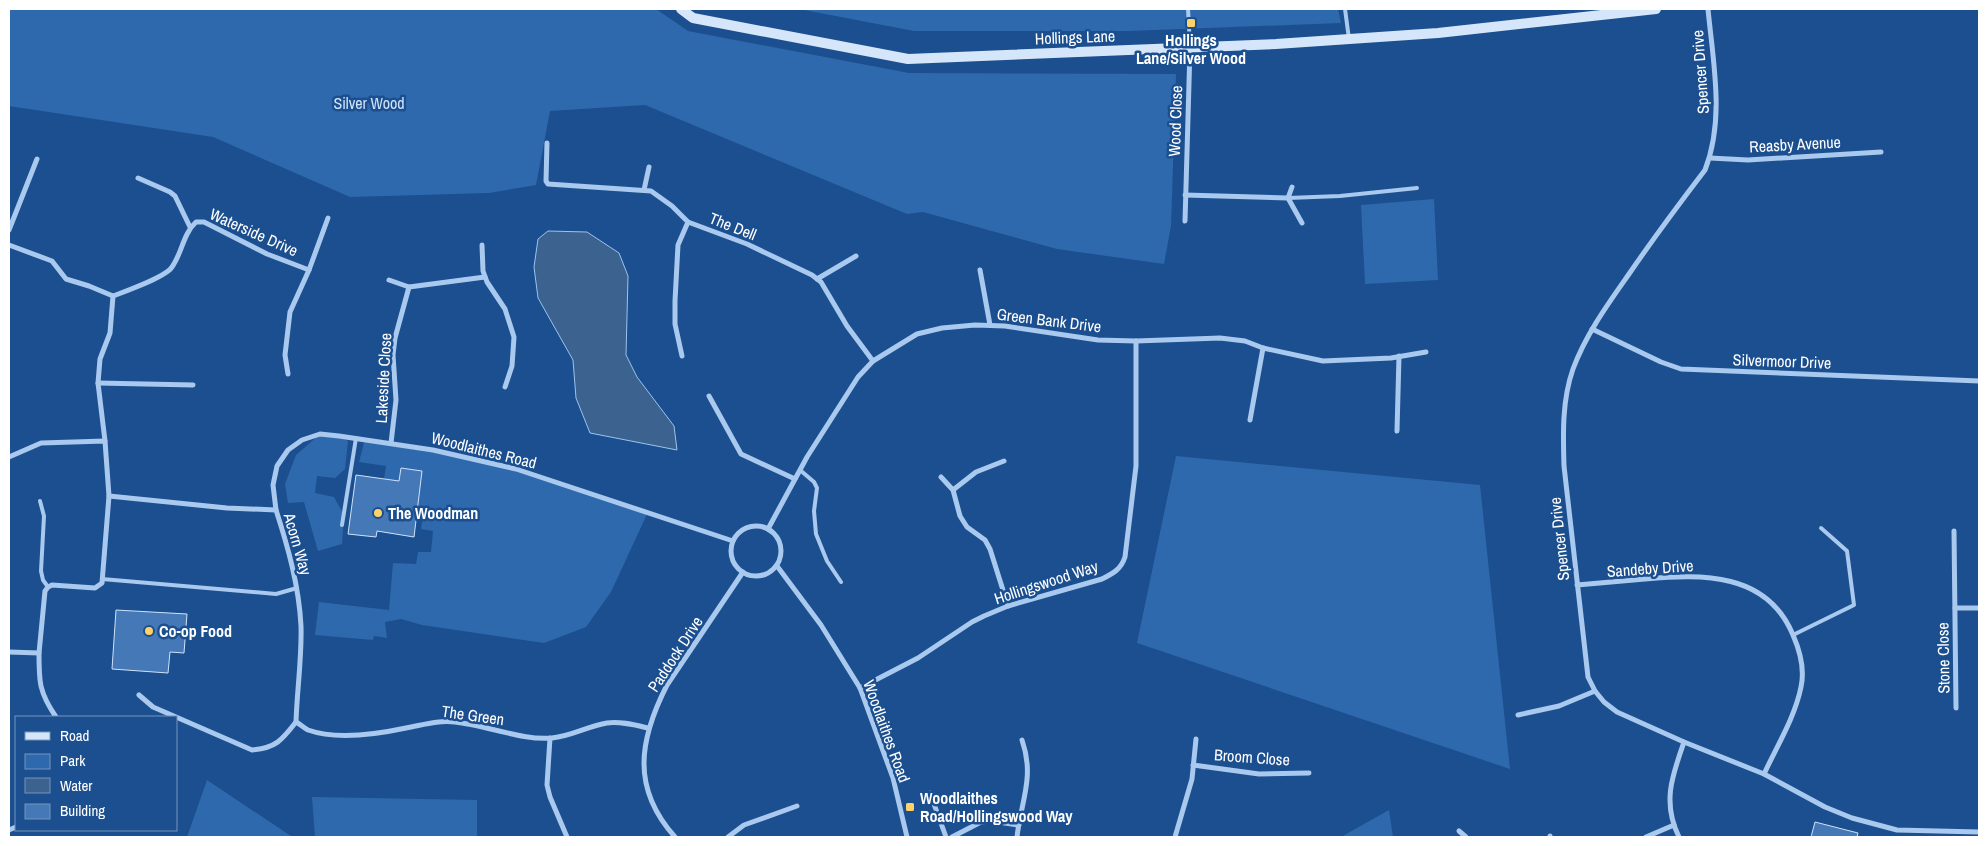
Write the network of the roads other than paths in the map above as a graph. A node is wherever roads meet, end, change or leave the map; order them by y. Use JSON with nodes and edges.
{"nodes":[{"id":1,"x":680,"y":9,"type":"edge"},
{"id":2,"x":1188,"y":9,"type":"edge"},
{"id":3,"x":1345,"y":9,"type":"edge"},
{"id":4,"x":1656,"y":9,"type":"edge"},
{"id":5,"x":1708,"y":9,"type":"edge"},
{"id":6,"x":1594,"y":12,"type":"edge"},
{"id":7,"x":1349,"y":39,"type":"junction"},
{"id":8,"x":1190,"y":49,"type":"junction"},
{"id":9,"x":547,"y":143,"type":"dead end"},
{"id":10,"x":1881,"y":152,"type":"dead end"},
{"id":11,"x":1710,"y":158,"type":"junction"},
{"id":12,"x":37,"y":159,"type":"dead end"},
{"id":13,"x":649,"y":167,"type":"dead end"},
{"id":14,"x":138,"y":178,"type":"dead end"},
{"id":15,"x":1292,"y":187,"type":"dead end"},
{"id":16,"x":1417,"y":188,"type":"dead end"},
{"id":17,"x":644,"y":190,"type":"junction"},
{"id":18,"x":1185,"y":195,"type":"junction"},
{"id":19,"x":1288,"y":198,"type":"junction"},
{"id":20,"x":328,"y":218,"type":"dead end"},
{"id":21,"x":1185,"y":221,"type":"dead end"},
{"id":22,"x":688,"y":222,"type":"junction"},
{"id":23,"x":1302,"y":223,"type":"dead end"},
{"id":24,"x":190,"y":227,"type":"junction"},
{"id":25,"x":9,"y":230,"type":"edge"},
{"id":26,"x":9,"y":244,"type":"edge"},
{"id":27,"x":482,"y":245,"type":"dead end"},
{"id":28,"x":856,"y":256,"type":"dead end"},
{"id":29,"x":309,"y":270,"type":"junction"},
{"id":30,"x":980,"y":270,"type":"dead end"},
{"id":31,"x":485,"y":277,"type":"junction"},
{"id":32,"x":817,"y":279,"type":"junction"},
{"id":33,"x":389,"y":280,"type":"dead end"},
{"id":34,"x":409,"y":287,"type":"junction"},
{"id":35,"x":113,"y":296,"type":"junction"},
{"id":36,"x":990,"y":325,"type":"junction"},
{"id":37,"x":1592,"y":329,"type":"junction"},
{"id":38,"x":1136,"y":342,"type":"junction"},
{"id":39,"x":1263,"y":348,"type":"junction"},
{"id":40,"x":1426,"y":352,"type":"dead end"},
{"id":41,"x":682,"y":356,"type":"dead end"},
{"id":42,"x":1399,"y":356,"type":"junction"},
{"id":43,"x":873,"y":361,"type":"junction"},
{"id":44,"x":288,"y":374,"type":"dead end"},
{"id":45,"x":1979,"y":381,"type":"edge"},
{"id":46,"x":98,"y":383,"type":"junction"},
{"id":47,"x":193,"y":384,"type":"dead end"},
{"id":48,"x":505,"y":387,"type":"dead end"},
{"id":49,"x":709,"y":396,"type":"dead end"},
{"id":50,"x":1250,"y":420,"type":"dead end"},
{"id":51,"x":1397,"y":431,"type":"dead end"},
{"id":52,"x":356,"y":438,"type":"junction"},
{"id":53,"x":105,"y":441,"type":"junction"},
{"id":54,"x":391,"y":442,"type":"junction"},
{"id":55,"x":9,"y":457,"type":"edge"},
{"id":56,"x":1004,"y":461,"type":"dead end"},
{"id":57,"x":800,"y":470,"type":"junction"},
{"id":58,"x":942,"y":477,"type":"dead end"},
{"id":59,"x":796,"y":479,"type":"junction"},
{"id":60,"x":954,"y":490,"type":"junction"},
{"id":61,"x":109,"y":496,"type":"junction"},
{"id":62,"x":40,"y":501,"type":"dead end"},
{"id":63,"x":276,"y":510,"type":"junction"},
{"id":64,"x":342,"y":525,"type":"dead end"},
{"id":65,"x":1821,"y":528,"type":"dead end"},
{"id":66,"x":768,"y":529,"type":"junction"},
{"id":67,"x":1954,"y":531,"type":"dead end"},
{"id":68,"x":733,"y":541,"type":"junction"},
{"id":69,"x":776,"y":566,"type":"junction"},
{"id":70,"x":743,"y":572,"type":"junction"},
{"id":71,"x":102,"y":579,"type":"junction"},
{"id":72,"x":841,"y":582,"type":"dead end"},
{"id":73,"x":1577,"y":585,"type":"junction"},
{"id":74,"x":48,"y":586,"type":"junction"},
{"id":75,"x":297,"y":588,"type":"junction"},
{"id":76,"x":1008,"y":606,"type":"junction"},
{"id":77,"x":1955,"y":608,"type":"junction"},
{"id":78,"x":1979,"y":608,"type":"edge"},
{"id":79,"x":1793,"y":635,"type":"junction"},
{"id":80,"x":9,"y":652,"type":"edge"},
{"id":81,"x":39,"y":653,"type":"junction"},
{"id":82,"x":860,"y":688,"type":"junction"},
{"id":83,"x":1595,"y":691,"type":"junction"},
{"id":84,"x":139,"y":695,"type":"dead end"},
{"id":85,"x":1956,"y":708,"type":"dead end"},
{"id":86,"x":1518,"y":715,"type":"dead end"},
{"id":87,"x":55,"y":716,"type":"edge"},
{"id":88,"x":175,"y":716,"type":"edge"},
{"id":89,"x":178,"y":718,"type":"edge"},
{"id":90,"x":296,"y":722,"type":"junction"},
{"id":91,"x":648,"y":728,"type":"junction"},
{"id":92,"x":550,"y":738,"type":"junction"},
{"id":93,"x":1196,"y":739,"type":"dead end"},
{"id":94,"x":1022,"y":740,"type":"dead end"},
{"id":95,"x":1684,"y":742,"type":"junction"},
{"id":96,"x":1193,"y":765,"type":"junction"},
{"id":97,"x":1309,"y":773,"type":"dead end"},
{"id":98,"x":1764,"y":774,"type":"junction"},
{"id":99,"x":930,"y":792,"type":"dead end"},
{"id":100,"x":797,"y":806,"type":"dead end"},
{"id":101,"x":1018,"y":825,"type":"junction"},
{"id":102,"x":1674,"y":825,"type":"junction"},
{"id":103,"x":1459,"y":831,"type":"dead end"},
{"id":104,"x":1979,"y":832,"type":"edge"},
{"id":105,"x":567,"y":837,"type":"edge"},
{"id":106,"x":675,"y":837,"type":"edge"},
{"id":107,"x":728,"y":837,"type":"edge"},
{"id":108,"x":906,"y":837,"type":"edge"},
{"id":109,"x":946,"y":837,"type":"edge"},
{"id":110,"x":952,"y":837,"type":"edge"},
{"id":111,"x":1017,"y":837,"type":"edge"},
{"id":112,"x":1175,"y":837,"type":"edge"},
{"id":113,"x":1466,"y":837,"type":"edge"},
{"id":114,"x":1646,"y":837,"type":"edge"},
{"id":115,"x":1679,"y":837,"type":"edge"}],
"edges":[{"from":1,"to":8,"type":"street","name":"Hollings Lane"},
{"from":2,"to":8,"type":"lane"},
{"from":3,"to":7,"type":"lane"},
{"from":4,"to":6,"type":"street","name":"Hollings Lane"},
{"from":5,"to":11,"type":"street","name":"Spencer Drive"},
{"from":6,"to":7,"type":"street","name":"Hollings Lane"},
{"from":7,"to":8,"type":"street","name":"Hollings Lane"},
{"from":8,"to":18,"type":"street","name":"Wood Close"},
{"from":9,"to":17,"type":"street","name":"The Dell"},
{"from":10,"to":11,"type":"street","name":"Reasby Avenue"},
{"from":11,"to":37,"type":"street","name":"Spencer Drive"},
{"from":12,"to":25,"type":"street"},
{"from":13,"to":17,"type":"street"},
{"from":14,"to":24,"type":"street","name":"Waterside Drive"},
{"from":15,"to":19,"type":"street"},
{"from":16,"to":19,"type":"lane"},
{"from":17,"to":22,"type":"street","name":"The Dell"},
{"from":18,"to":19,"type":"street"},
{"from":18,"to":21,"type":"street","name":"Wood Close"},
{"from":19,"to":23,"type":"street"},
{"from":20,"to":29,"type":"street","name":"Waterside Drive"},
{"from":22,"to":32,"type":"street","name":"The Dell"},
{"from":22,"to":41,"type":"street"},
{"from":24,"to":29,"type":"street","name":"Waterside Drive"},
{"from":24,"to":35,"type":"street","name":"Waterside Drive"},
{"from":26,"to":35,"type":"street"},
{"from":27,"to":31,"type":"street"},
{"from":28,"to":32,"type":"street"},
{"from":29,"to":44,"type":"street","name":"Waterside Drive"},
{"from":30,"to":36,"type":"street"},
{"from":31,"to":34,"type":"street"},
{"from":31,"to":48,"type":"street"},
{"from":32,"to":43,"type":"street","name":"The Dell"},
{"from":33,"to":34,"type":"street"},
{"from":34,"to":54,"type":"street","name":"Lakeside Close"},
{"from":35,"to":46,"type":"street"},
{"from":36,"to":38,"type":"street","name":"Green Bank Drive"},
{"from":36,"to":43,"type":"street","name":"Green Bank Drive"},
{"from":37,"to":45,"type":"street","name":"Silvermoor Drive"},
{"from":37,"to":73,"type":"street","name":"Spencer Drive"},
{"from":38,"to":39,"type":"street","name":"Green Bank Drive"},
{"from":38,"to":76,"type":"street","name":"Hollingswood Way"},
{"from":39,"to":42,"type":"street","name":"Green Bank Drive"},
{"from":39,"to":50,"type":"street"},
{"from":40,"to":42,"type":"street","name":"Green Bank Drive"},
{"from":42,"to":51,"type":"street"},
{"from":43,"to":57,"type":"street","name":"Green Bank Drive"},
{"from":46,"to":47,"type":"street"},
{"from":46,"to":53,"type":"street"},
{"from":49,"to":59,"type":"street"},
{"from":52,"to":54,"type":"street","name":"Woodlaithes Road"},
{"from":52,"to":63,"type":"street","name":"Woodlaithes Road"},
{"from":52,"to":64,"type":"lane"},
{"from":53,"to":55,"type":"street"},
{"from":53,"to":61,"type":"street"},
{"from":54,"to":68,"type":"street","name":"Woodlaithes Road"},
{"from":56,"to":60,"type":"street"},
{"from":57,"to":59,"type":"street","name":"Green Bank Drive"},
{"from":57,"to":72,"type":"lane"},
{"from":58,"to":60,"type":"street"},
{"from":59,"to":66,"type":"street","name":"Green Bank Drive"},
{"from":60,"to":76,"type":"street"},
{"from":61,"to":63,"type":"street","name":"Acorn Way"},
{"from":61,"to":71,"type":"street"},
{"from":62,"to":74,"type":"lane"},
{"from":63,"to":75,"type":"street","name":"Acorn Way"},
{"from":65,"to":79,"type":"lane"},
{"from":66,"to":68,"type":"street"},
{"from":66,"to":69,"type":"street"},
{"from":67,"to":77,"type":"street","name":"Stone Close"},
{"from":68,"to":70,"type":"street"},
{"from":69,"to":70,"type":"street"},
{"from":69,"to":82,"type":"street","name":"Woodlaithes Road"},
{"from":70,"to":91,"type":"street","name":"Paddock Drive"},
{"from":71,"to":74,"type":"street"},
{"from":71,"to":75,"type":"lane"},
{"from":73,"to":79,"type":"street","name":"Sandeby Drive"},
{"from":73,"to":83,"type":"street","name":"Spencer Drive"},
{"from":74,"to":81,"type":"street"},
{"from":75,"to":90,"type":"street","name":"Acorn Way"},
{"from":76,"to":82,"type":"street","name":"Hollingswood Way"},
{"from":77,"to":78,"type":"street","name":"Stone Close"},
{"from":77,"to":85,"type":"street","name":"Stone Close"},
{"from":79,"to":98,"type":"street","name":"Sandeby Drive"},
{"from":80,"to":81,"type":"street"},
{"from":81,"to":87,"type":"street"},
{"from":82,"to":108,"type":"street","name":"Woodlaithes Road"},
{"from":83,"to":86,"type":"street"},
{"from":83,"to":95,"type":"street","name":"Spencer Drive"},
{"from":84,"to":88,"type":"street"},
{"from":89,"to":90,"type":"street"},
{"from":90,"to":92,"type":"street","name":"The Green"},
{"from":91,"to":92,"type":"street","name":"The Green"},
{"from":91,"to":106,"type":"street","name":"Paddock Drive"},
{"from":92,"to":105,"type":"street"},
{"from":93,"to":96,"type":"street","name":"Broom Close"},
{"from":94,"to":101,"type":"street"},
{"from":95,"to":98,"type":"street","name":"Spencer Drive"},
{"from":95,"to":102,"type":"street"},
{"from":96,"to":97,"type":"street","name":"Broom Close"},
{"from":96,"to":112,"type":"street","name":"Broom Close"},
{"from":98,"to":104,"type":"street","name":"Spencer Drive"},
{"from":99,"to":109,"type":"street"},
{"from":100,"to":107,"type":"street"},
{"from":101,"to":110,"type":"street"},
{"from":101,"to":111,"type":"street"},
{"from":102,"to":114,"type":"street"},
{"from":102,"to":115,"type":"street"},
{"from":103,"to":113,"type":"street"}]}
